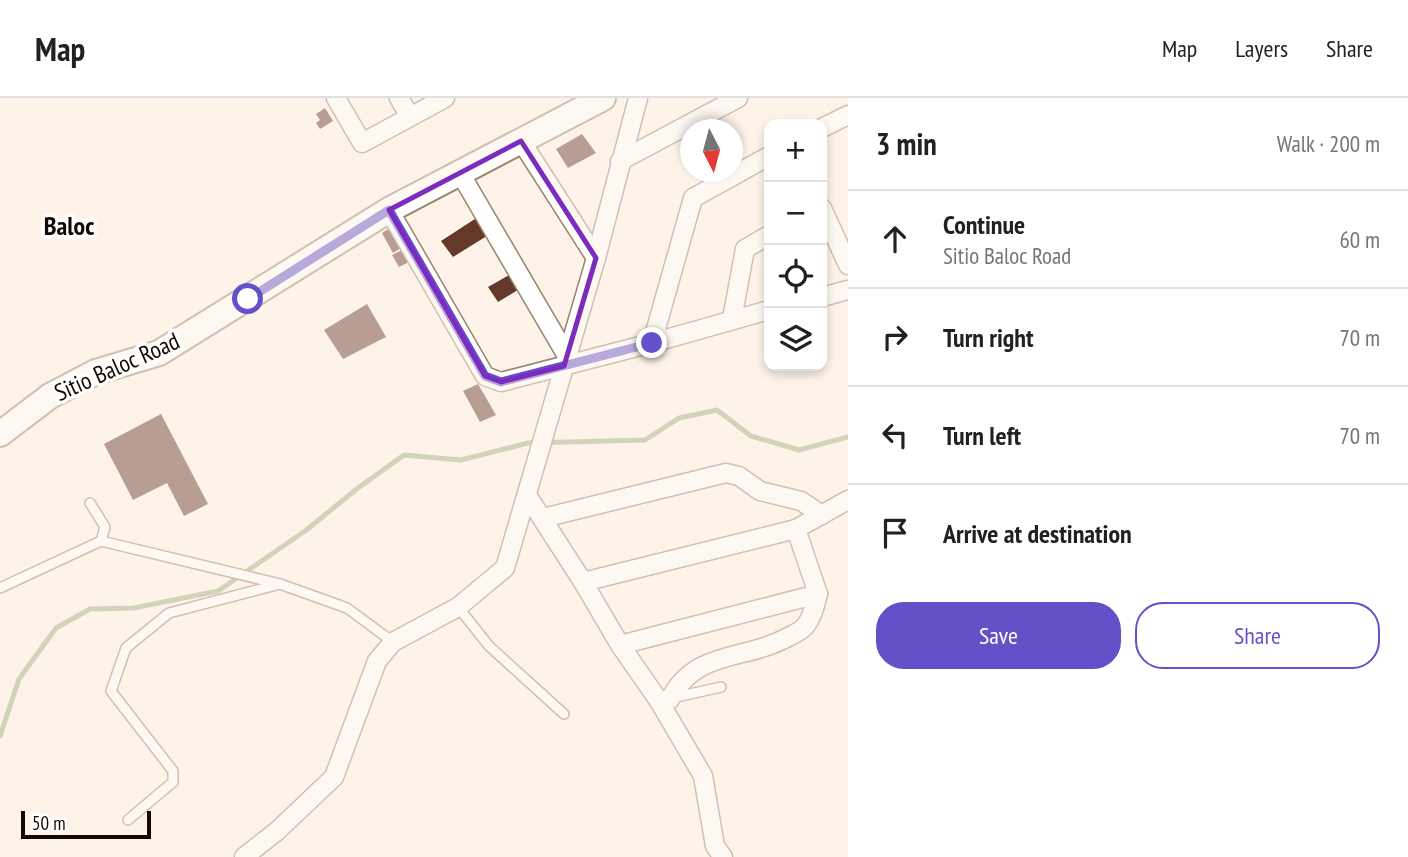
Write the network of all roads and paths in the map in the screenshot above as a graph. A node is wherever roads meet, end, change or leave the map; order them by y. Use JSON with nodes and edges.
{"nodes":[{"id":1,"x":336,"y":98,"type":"edge"},
{"id":2,"x":399,"y":98,"type":"edge"},
{"id":3,"x":445,"y":98,"type":"edge"},
{"id":4,"x":603,"y":98,"type":"edge"},
{"id":5,"x":638,"y":98,"type":"edge"},
{"id":6,"x":738,"y":98,"type":"edge"},
{"id":7,"x":848,"y":115,"type":"edge"},
{"id":8,"x":410,"y":117,"type":"junction"},
{"id":9,"x":827,"y":126,"type":"edge"},
{"id":10,"x":521,"y":141,"type":"junction"},
{"id":11,"x":764,"y":159,"type":"edge"},
{"id":12,"x":620,"y":161,"type":"junction"},
{"id":13,"x":460,"y":173,"type":"junction"},
{"id":14,"x":389,"y":210,"type":"junction"},
{"id":15,"x":827,"y":219,"type":"edge"},
{"id":16,"x":764,"y":238,"type":"edge"},
{"id":17,"x":596,"y":258,"type":"junction"},
{"id":18,"x":848,"y":265,"type":"edge"},
{"id":19,"x":848,"y":290,"type":"edge"},
{"id":20,"x":827,"y":296,"type":"edge"},
{"id":21,"x":764,"y":311,"type":"edge"},
{"id":22,"x":732,"y":319,"type":"junction"},
{"id":23,"x":652,"y":343,"type":"junction"},
{"id":24,"x":566,"y":361,"type":"junction"},
{"id":25,"x":0,"y":433,"type":"edge"},
{"id":26,"x":527,"y":495,"type":"junction"},
{"id":27,"x":848,"y":500,"type":"edge"},
{"id":28,"x":90,"y":503,"type":"dead end"},
{"id":29,"x":822,"y":515,"type":"junction"},
{"id":30,"x":544,"y":518,"type":"junction"},
{"id":31,"x":796,"y":529,"type":"junction"},
{"id":32,"x":101,"y":541,"type":"junction"},
{"id":33,"x":583,"y":582,"type":"junction"},
{"id":34,"x":280,"y":584,"type":"junction"},
{"id":35,"x":0,"y":589,"type":"edge"},
{"id":36,"x":818,"y":594,"type":"junction"},
{"id":37,"x":458,"y":607,"type":"junction"},
{"id":38,"x":393,"y":642,"type":"junction"},
{"id":39,"x":620,"y":645,"type":"junction"},
{"id":40,"x":721,"y":687,"type":"dead end"},
{"id":41,"x":664,"y":700,"type":"junction"},
{"id":42,"x":564,"y":714,"type":"dead end"},
{"id":43,"x":128,"y":820,"type":"dead end"},
{"id":44,"x":244,"y":857,"type":"edge"},
{"id":45,"x":723,"y":857,"type":"edge"}],
"edges":[{"from":1,"to":8,"type":"street"},
{"from":2,"to":8,"type":"street"},
{"from":3,"to":8,"type":"street"},
{"from":4,"to":10,"type":"street","name":"Sitio Baloc Road"},
{"from":5,"to":12,"type":"street"},
{"from":6,"to":12,"type":"street"},
{"from":7,"to":9,"type":"street"},
{"from":10,"to":13,"type":"street","name":"Sitio Baloc Road"},
{"from":10,"to":17,"type":"street"},
{"from":11,"to":23,"type":"street"},
{"from":12,"to":17,"type":"street"},
{"from":13,"to":14,"type":"street","name":"Sitio Baloc Road"},
{"from":13,"to":24,"type":"street"},
{"from":14,"to":24,"type":"street"},
{"from":14,"to":25,"type":"street","name":"Sitio Baloc Road"},
{"from":15,"to":18,"type":"street"},
{"from":16,"to":22,"type":"street"},
{"from":17,"to":24,"type":"street"},
{"from":19,"to":20,"type":"street"},
{"from":21,"to":22,"type":"street"},
{"from":22,"to":23,"type":"street"},
{"from":23,"to":24,"type":"street"},
{"from":24,"to":26,"type":"street"},
{"from":26,"to":30,"type":"street"},
{"from":26,"to":37,"type":"street"},
{"from":27,"to":29,"type":"street"},
{"from":28,"to":32,"type":"lane"},
{"from":29,"to":30,"type":"street"},
{"from":29,"to":31,"type":"street"},
{"from":30,"to":33,"type":"street"},
{"from":31,"to":33,"type":"street"},
{"from":31,"to":36,"type":"street"},
{"from":32,"to":34,"type":"lane"},
{"from":32,"to":35,"type":"lane"},
{"from":33,"to":39,"type":"street"},
{"from":34,"to":38,"type":"lane"},
{"from":34,"to":43,"type":"lane"},
{"from":36,"to":39,"type":"street"},
{"from":36,"to":41,"type":"street"},
{"from":37,"to":38,"type":"street"},
{"from":37,"to":42,"type":"lane"},
{"from":38,"to":44,"type":"street"},
{"from":39,"to":41,"type":"street"},
{"from":40,"to":41,"type":"lane"},
{"from":41,"to":45,"type":"street"}]}
